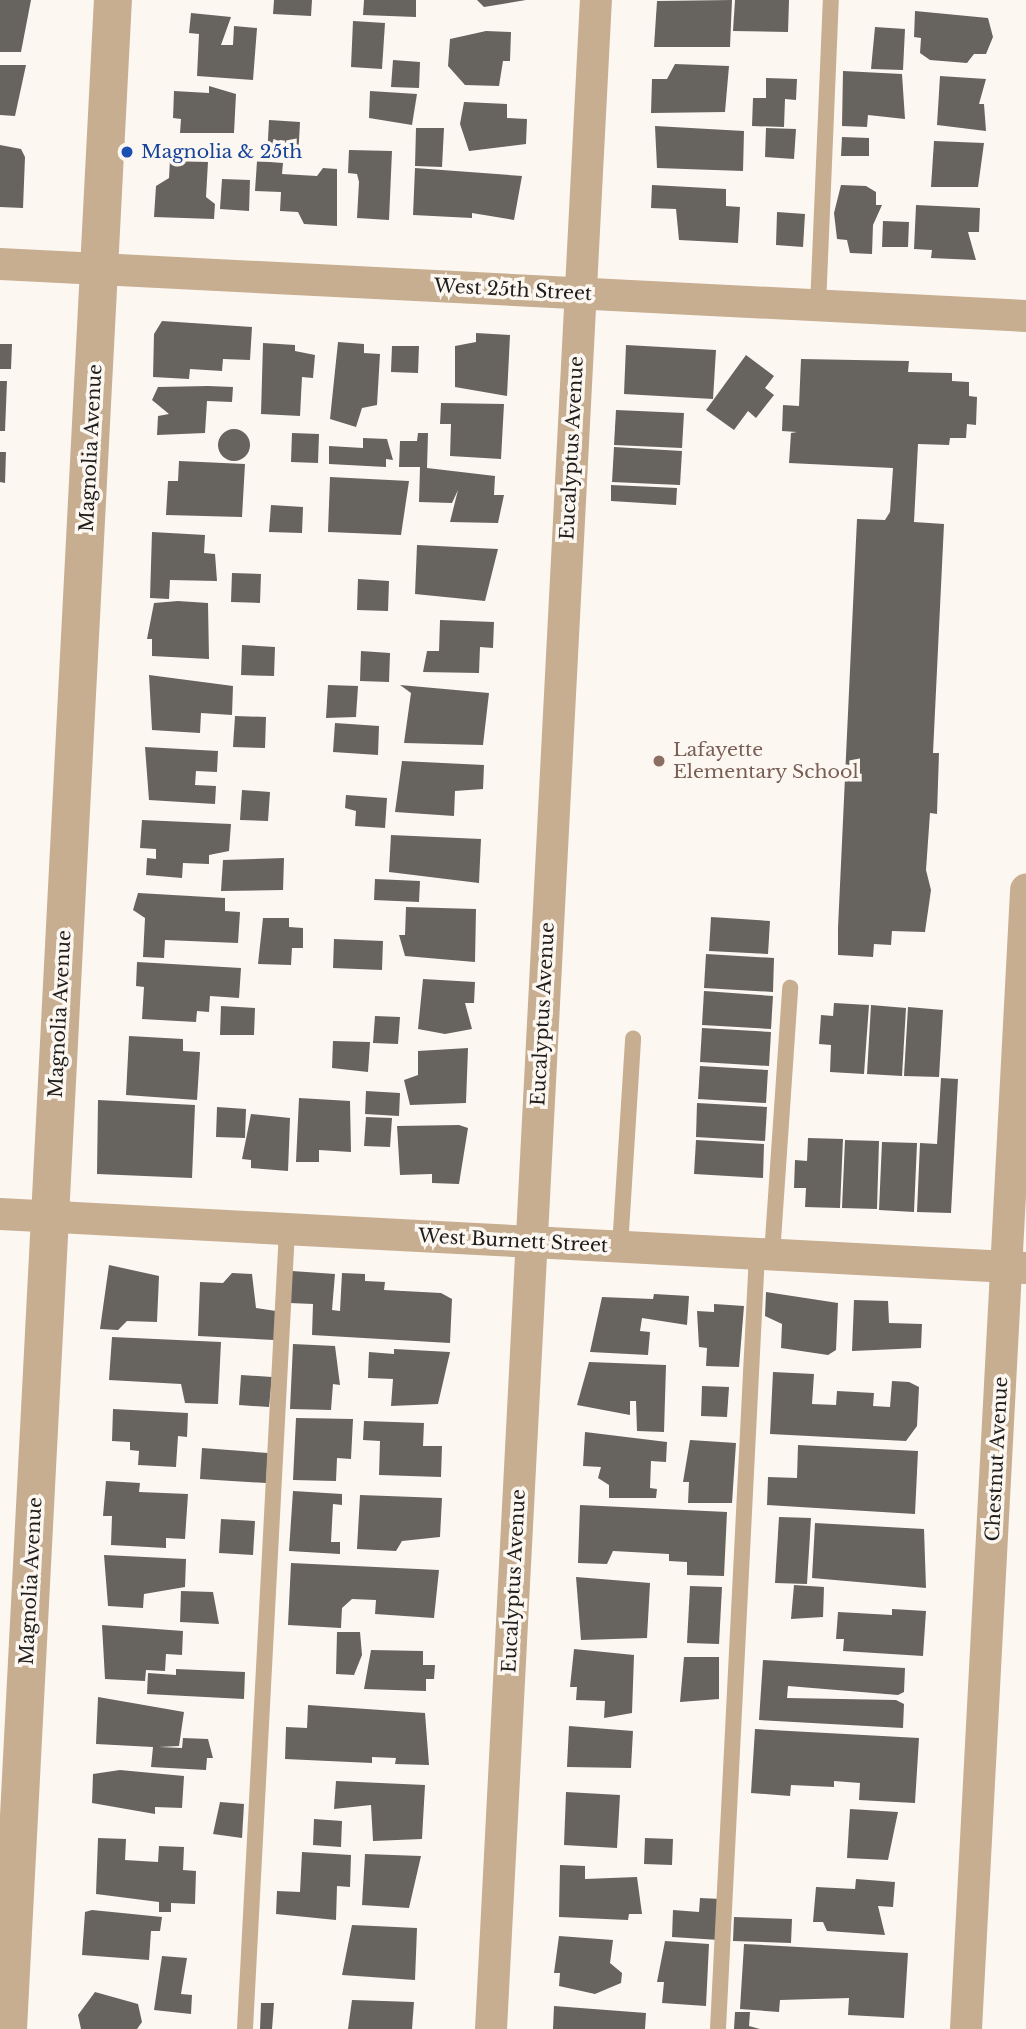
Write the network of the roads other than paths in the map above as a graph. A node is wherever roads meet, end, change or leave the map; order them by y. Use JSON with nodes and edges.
{"nodes":[{"id":1,"x":113,"y":0,"type":"edge"},
{"id":2,"x":596,"y":0,"type":"edge"},
{"id":3,"x":831,"y":0,"type":"edge"},
{"id":4,"x":0,"y":264,"type":"edge"},
{"id":5,"x":100,"y":270,"type":"junction"},
{"id":6,"x":579,"y":293,"type":"junction"},
{"id":7,"x":818,"y":306,"type":"junction"},
{"id":8,"x":1026,"y":316,"type":"edge"},
{"id":9,"x":1026,"y":890,"type":"edge"},
{"id":10,"x":790,"y":988,"type":"dead end"},
{"id":11,"x":633,"y":1038,"type":"dead end"},
{"id":12,"x":0,"y":1214,"type":"edge"},
{"id":13,"x":50,"y":1217,"type":"junction"},
{"id":14,"x":287,"y":1229,"type":"junction"},
{"id":15,"x":531,"y":1242,"type":"junction"},
{"id":16,"x":620,"y":1247,"type":"junction"},
{"id":17,"x":765,"y":1254,"type":"junction"},
{"id":18,"x":1017,"y":1267,"type":"edge"},
{"id":19,"x":8,"y":2029,"type":"edge"},
{"id":20,"x":245,"y":2029,"type":"edge"},
{"id":21,"x":491,"y":2029,"type":"edge"},
{"id":22,"x":718,"y":2029,"type":"edge"},
{"id":23,"x":966,"y":2029,"type":"edge"}],
"edges":[{"from":1,"to":5,"type":"street","name":"Magnolia Avenue"},
{"from":2,"to":6,"type":"street","name":"Eucalyptus Avenue"},
{"from":3,"to":7,"type":"lane"},
{"from":4,"to":5,"type":"street","name":"West 25th Street"},
{"from":5,"to":6,"type":"street","name":"West 25th Street"},
{"from":5,"to":13,"type":"street","name":"Magnolia Avenue"},
{"from":6,"to":7,"type":"street","name":"West 25th Street"},
{"from":6,"to":15,"type":"street","name":"Eucalyptus Avenue"},
{"from":7,"to":8,"type":"street","name":"West 25th Street"},
{"from":9,"to":18,"type":"street","name":"Chestnut Avenue"},
{"from":10,"to":17,"type":"lane"},
{"from":11,"to":16,"type":"lane"},
{"from":12,"to":13,"type":"street","name":"West Burnett Street"},
{"from":13,"to":14,"type":"street","name":"West Burnett Street"},
{"from":13,"to":19,"type":"street","name":"Magnolia Avenue"},
{"from":14,"to":15,"type":"street","name":"West Burnett Street"},
{"from":14,"to":20,"type":"lane"},
{"from":15,"to":16,"type":"street","name":"West Burnett Street"},
{"from":15,"to":21,"type":"street","name":"Eucalyptus Avenue"},
{"from":16,"to":17,"type":"street","name":"West Burnett Street"},
{"from":17,"to":18,"type":"street","name":"West Burnett Street"},
{"from":17,"to":22,"type":"lane"},
{"from":18,"to":23,"type":"street","name":"Chestnut Avenue"}]}
